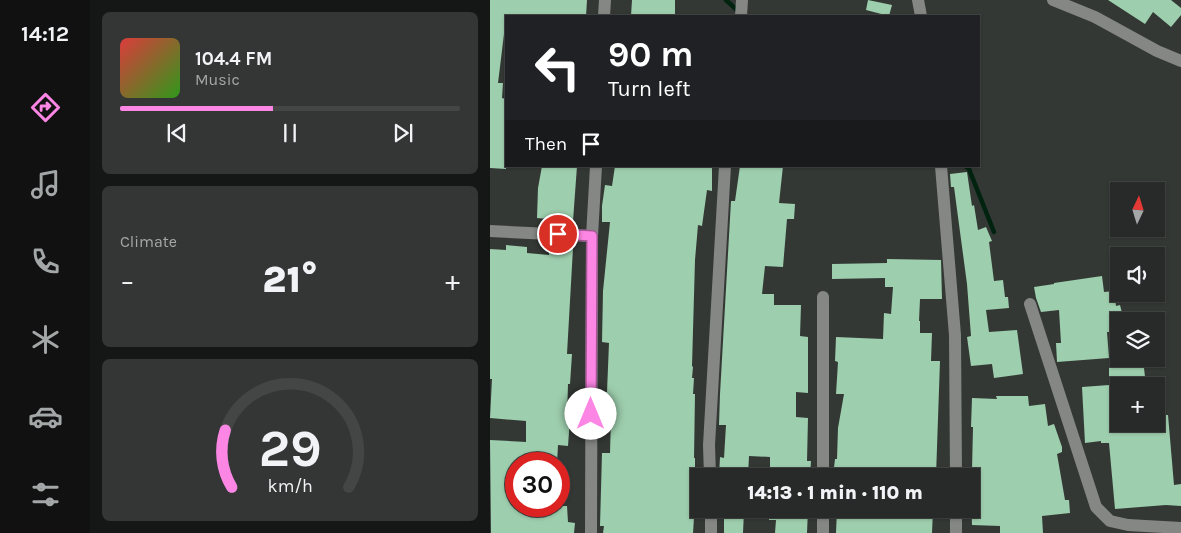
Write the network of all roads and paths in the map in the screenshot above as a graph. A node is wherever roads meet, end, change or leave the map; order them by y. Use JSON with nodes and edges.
{"nodes":[{"id":1,"x":605,"y":0,"type":"edge"},
{"id":2,"x":918,"y":0,"type":"edge"},
{"id":3,"x":1052,"y":0,"type":"edge"},
{"id":4,"x":604,"y":15,"type":"edge"},
{"id":5,"x":921,"y":15,"type":"edge"},
{"id":6,"x":1181,"y":61,"type":"edge"},
{"id":7,"x":596,"y":167,"type":"edge"},
{"id":8,"x":724,"y":167,"type":"edge"},
{"id":9,"x":941,"y":167,"type":"edge"},
{"id":10,"x":490,"y":231,"type":"edge"},
{"id":11,"x":592,"y":236,"type":"junction"},
{"id":12,"x":823,"y":297,"type":"dead end"},
{"id":13,"x":1030,"y":304,"type":"dead end"},
{"id":14,"x":710,"y":468,"type":"edge"},
{"id":15,"x":823,"y":468,"type":"edge"},
{"id":16,"x":956,"y":468,"type":"edge"},
{"id":17,"x":710,"y":518,"type":"edge"},
{"id":18,"x":823,"y":518,"type":"edge"},
{"id":19,"x":956,"y":518,"type":"edge"},
{"id":20,"x":1181,"y":528,"type":"edge"},
{"id":21,"x":591,"y":533,"type":"edge"},
{"id":22,"x":711,"y":533,"type":"edge"},
{"id":23,"x":823,"y":533,"type":"edge"},
{"id":24,"x":956,"y":533,"type":"edge"}],
"edges":[{"from":1,"to":4,"type":"street"},
{"from":2,"to":5,"type":"street"},
{"from":3,"to":6,"type":"street"},
{"from":7,"to":11,"type":"street"},
{"from":8,"to":14,"type":"street"},
{"from":9,"to":16,"type":"street"},
{"from":10,"to":11,"type":"street"},
{"from":11,"to":21,"type":"street"},
{"from":12,"to":15,"type":"street"},
{"from":13,"to":20,"type":"street"},
{"from":17,"to":22,"type":"street"},
{"from":18,"to":23,"type":"street"},
{"from":19,"to":24,"type":"street"}]}
